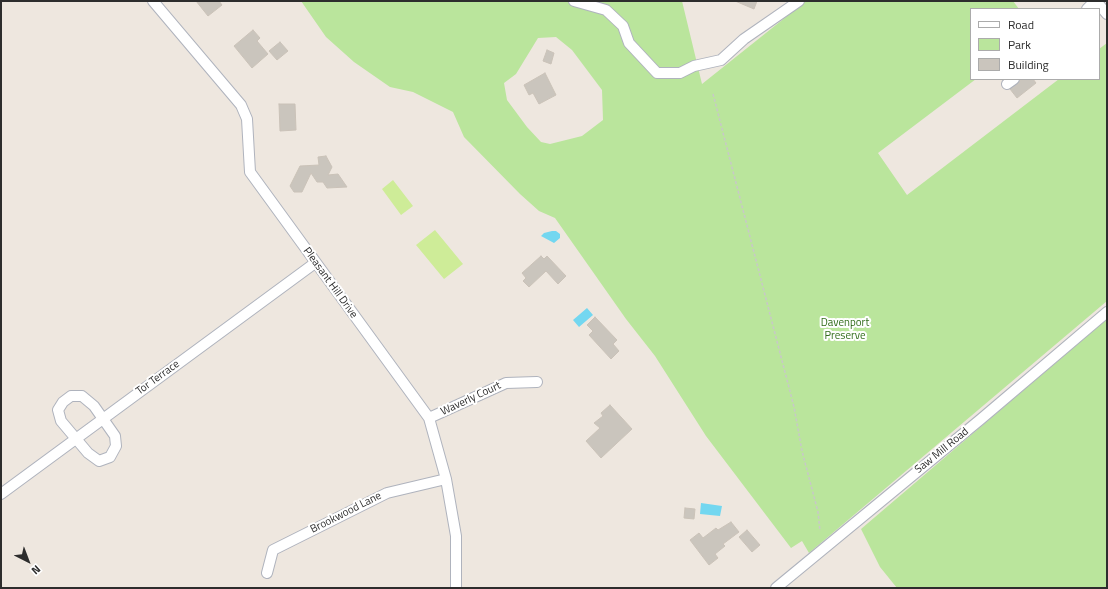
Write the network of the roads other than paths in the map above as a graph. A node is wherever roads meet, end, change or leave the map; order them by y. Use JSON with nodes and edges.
{"nodes":[{"id":1,"x":153,"y":1,"type":"edge"},
{"id":2,"x":574,"y":1,"type":"edge"},
{"id":3,"x":799,"y":1,"type":"edge"},
{"id":4,"x":1095,"y":1,"type":"edge"},
{"id":5,"x":1107,"y":14,"type":"edge"},
{"id":6,"x":315,"y":263,"type":"junction"},
{"id":7,"x":1107,"y":312,"type":"edge"},
{"id":8,"x":537,"y":382,"type":"dead end"},
{"id":9,"x":103,"y":418,"type":"junction"},
{"id":10,"x":429,"y":418,"type":"junction"},
{"id":11,"x":75,"y":438,"type":"junction"},
{"id":12,"x":446,"y":479,"type":"junction"},
{"id":13,"x":1,"y":494,"type":"edge"},
{"id":14,"x":267,"y":573,"type":"dead end"},
{"id":15,"x":456,"y":588,"type":"edge"},
{"id":16,"x":776,"y":588,"type":"edge"}],
"edges":[{"from":1,"to":6,"type":"street","name":"Pleasant Hill Drive"},
{"from":2,"to":3,"type":"street"},
{"from":4,"to":5,"type":"street"},
{"from":6,"to":9,"type":"street","name":"Tor Terrace"},
{"from":6,"to":10,"type":"street","name":"Pleasant Hill Drive"},
{"from":7,"to":16,"type":"street","name":"Saw Mill Road"},
{"from":8,"to":10,"type":"street","name":"Waverly Court"},
{"from":9,"to":11,"type":"street","name":"Tor Terrace"},
{"from":9,"to":11,"type":"street"},
{"from":9,"to":11,"type":"street"},
{"from":10,"to":12,"type":"street","name":"Pleasant Hill Drive"},
{"from":11,"to":13,"type":"street","name":"Tor Terrace"},
{"from":12,"to":14,"type":"street","name":"Brookwood Lane"},
{"from":12,"to":15,"type":"street","name":"Pleasant Hill Drive"}]}
